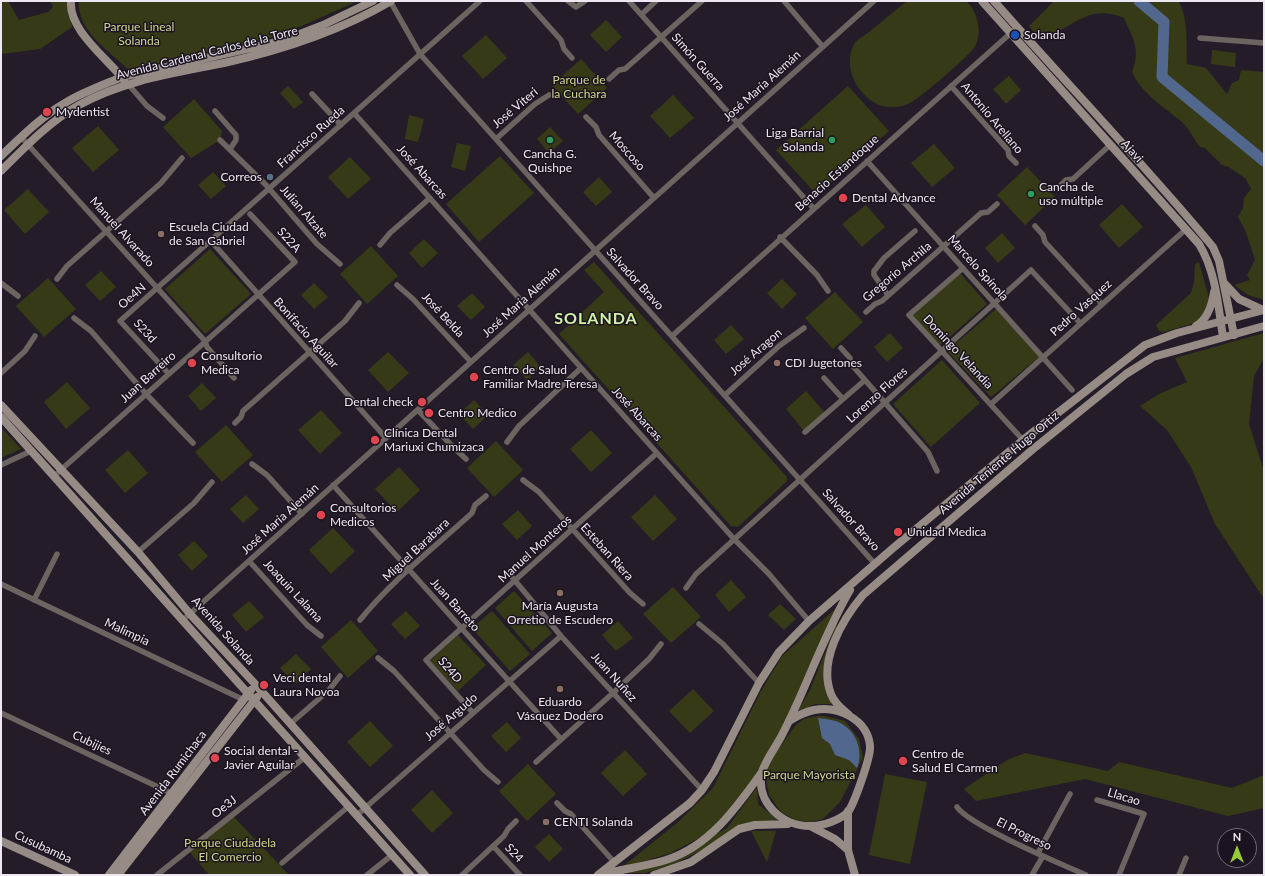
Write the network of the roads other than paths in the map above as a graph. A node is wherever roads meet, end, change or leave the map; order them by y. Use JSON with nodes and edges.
{"nodes":[{"id":1,"x":71,"y":1,"type":"edge"},
{"id":2,"x":373,"y":1,"type":"edge"},
{"id":3,"x":390,"y":1,"type":"edge"},
{"id":4,"x":480,"y":1,"type":"edge"},
{"id":5,"x":526,"y":1,"type":"edge"},
{"id":6,"x":568,"y":1,"type":"edge"},
{"id":7,"x":585,"y":1,"type":"edge"},
{"id":8,"x":630,"y":1,"type":"edge"},
{"id":9,"x":656,"y":1,"type":"edge"},
{"id":10,"x":702,"y":1,"type":"edge"},
{"id":11,"x":784,"y":1,"type":"edge"},
{"id":12,"x":874,"y":1,"type":"edge"},
{"id":13,"x":982,"y":1,"type":"edge"},
{"id":14,"x":994,"y":1,"type":"edge"},
{"id":15,"x":642,"y":14,"type":"junction"},
{"id":16,"x":1014,"y":30,"type":"junction"},
{"id":17,"x":661,"y":37,"type":"junction"},
{"id":18,"x":1200,"y":38,"type":"dead end"},
{"id":19,"x":1264,"y":43,"type":"edge"},
{"id":20,"x":823,"y":47,"type":"junction"},
{"id":21,"x":420,"y":54,"type":"junction"},
{"id":22,"x":572,"y":58,"type":"dead end"},
{"id":23,"x":122,"y":77,"type":"junction"},
{"id":24,"x":609,"y":79,"type":"dead end"},
{"id":25,"x":128,"y":84,"type":"junction"},
{"id":26,"x":951,"y":86,"type":"junction"},
{"id":27,"x":312,"y":94,"type":"dead end"},
{"id":28,"x":548,"y":95,"type":"dead end"},
{"id":29,"x":215,"y":111,"type":"dead end"},
{"id":30,"x":354,"y":113,"type":"junction"},
{"id":31,"x":586,"y":117,"type":"dead end"},
{"id":32,"x":163,"y":118,"type":"dead end"},
{"id":33,"x":738,"y":123,"type":"junction"},
{"id":34,"x":341,"y":125,"type":"junction"},
{"id":35,"x":22,"y":138,"type":"junction"},
{"id":36,"x":496,"y":139,"type":"junction"},
{"id":37,"x":220,"y":140,"type":"dead end"},
{"id":38,"x":28,"y":144,"type":"junction"},
{"id":39,"x":1110,"y":145,"type":"junction"},
{"id":40,"x":230,"y":149,"type":"junction"},
{"id":41,"x":1,"y":156,"type":"edge"},
{"id":42,"x":182,"y":158,"type":"dead end"},
{"id":43,"x":868,"y":161,"type":"junction"},
{"id":44,"x":1016,"y":163,"type":"dead end"},
{"id":45,"x":1,"y":171,"type":"edge"},
{"id":46,"x":1057,"y":188,"type":"dead end"},
{"id":47,"x":269,"y":189,"type":"junction"},
{"id":48,"x":430,"y":198,"type":"junction"},
{"id":49,"x":654,"y":198,"type":"junction"},
{"id":50,"x":997,"y":204,"type":"dead end"},
{"id":51,"x":814,"y":209,"type":"junction"},
{"id":52,"x":250,"y":214,"type":"dead end"},
{"id":53,"x":923,"y":223,"type":"junction"},
{"id":54,"x":1035,"y":226,"type":"dead end"},
{"id":55,"x":1185,"y":230,"type":"junction"},
{"id":56,"x":106,"y":231,"type":"junction"},
{"id":57,"x":780,"y":237,"type":"junction"},
{"id":58,"x":211,"y":241,"type":"junction"},
{"id":59,"x":380,"y":245,"type":"dead end"},
{"id":60,"x":944,"y":247,"type":"junction"},
{"id":61,"x":595,"y":251,"type":"junction"},
{"id":62,"x":340,"y":264,"type":"dead end"},
{"id":63,"x":962,"y":268,"type":"junction"},
{"id":64,"x":57,"y":279,"type":"dead end"},
{"id":65,"x":1223,"y":281,"type":"junction"},
{"id":66,"x":1,"y":283,"type":"edge"},
{"id":67,"x":397,"y":285,"type":"dead end"},
{"id":68,"x":1215,"y":285,"type":"junction"},
{"id":69,"x":158,"y":289,"type":"junction"},
{"id":70,"x":828,"y":291,"type":"dead end"},
{"id":71,"x":257,"y":295,"type":"junction"},
{"id":72,"x":888,"y":295,"type":"junction"},
{"id":73,"x":18,"y":296,"type":"dead end"},
{"id":74,"x":359,"y":304,"type":"dead end"},
{"id":75,"x":995,"y":304,"type":"junction"},
{"id":76,"x":1102,"y":304,"type":"junction"},
{"id":77,"x":529,"y":310,"type":"junction"},
{"id":78,"x":1264,"y":310,"type":"edge"},
{"id":79,"x":866,"y":312,"type":"dead end"},
{"id":80,"x":74,"y":318,"type":"dead end"},
{"id":81,"x":1231,"y":319,"type":"junction"},
{"id":82,"x":120,"y":321,"type":"joint"},
{"id":83,"x":1221,"y":322,"type":"junction"},
{"id":84,"x":1080,"y":324,"type":"junction"},
{"id":85,"x":1264,"y":326,"type":"edge"},
{"id":86,"x":804,"y":328,"type":"dead end"},
{"id":87,"x":1192,"y":329,"type":"junction"},
{"id":88,"x":1234,"y":335,"type":"junction"},
{"id":89,"x":35,"y":336,"type":"dead end"},
{"id":90,"x":672,"y":336,"type":"junction"},
{"id":91,"x":1223,"y":337,"type":"junction"},
{"id":92,"x":205,"y":341,"type":"junction"},
{"id":93,"x":841,"y":348,"type":"dead end"},
{"id":94,"x":309,"y":351,"type":"junction"},
{"id":95,"x":943,"y":351,"type":"junction"},
{"id":96,"x":1042,"y":357,"type":"junction"},
{"id":97,"x":471,"y":362,"type":"junction"},
{"id":98,"x":581,"y":368,"type":"junction"},
{"id":99,"x":1,"y":373,"type":"edge"},
{"id":100,"x":169,"y":374,"type":"junction"},
{"id":101,"x":234,"y":378,"type":"dead end"},
{"id":102,"x":824,"y":378,"type":"dead end"},
{"id":103,"x":865,"y":380,"type":"junction"},
{"id":104,"x":1072,"y":390,"type":"dead end"},
{"id":105,"x":146,"y":394,"type":"junction"},
{"id":106,"x":724,"y":395,"type":"junction"},
{"id":107,"x":842,"y":399,"type":"junction"},
{"id":108,"x":886,"y":402,"type":"junction"},
{"id":109,"x":991,"y":404,"type":"junction"},
{"id":110,"x":1,"y":405,"type":"edge"},
{"id":111,"x":418,"y":410,"type":"junction"},
{"id":112,"x":1,"y":417,"type":"edge"},
{"id":113,"x":234,"y":423,"type":"dead end"},
{"id":114,"x":806,"y":432,"type":"dead end"},
{"id":115,"x":386,"y":438,"type":"junction"},
{"id":116,"x":1023,"y":440,"type":"junction"},
{"id":117,"x":193,"y":442,"type":"dead end"},
{"id":118,"x":507,"y":442,"type":"dead end"},
{"id":119,"x":31,"y":451,"type":"junction"},
{"id":120,"x":657,"y":453,"type":"junction"},
{"id":121,"x":466,"y":459,"type":"dead end"},
{"id":122,"x":252,"y":464,"type":"dead end"},
{"id":123,"x":1,"y":465,"type":"edge"},
{"id":124,"x":61,"y":470,"type":"junction"},
{"id":125,"x":937,"y":471,"type":"dead end"},
{"id":126,"x":54,"y":476,"type":"junction"},
{"id":127,"x":800,"y":479,"type":"junction"},
{"id":128,"x":523,"y":480,"type":"dead end"},
{"id":129,"x":212,"y":482,"type":"dead end"},
{"id":130,"x":333,"y":485,"type":"junction"},
{"id":131,"x":486,"y":496,"type":"dead end"},
{"id":132,"x":302,"y":514,"type":"junction"},
{"id":133,"x":572,"y":530,"type":"junction"},
{"id":134,"x":734,"y":539,"type":"junction"},
{"id":135,"x":138,"y":552,"type":"junction"},
{"id":136,"x":57,"y":554,"type":"dead end"},
{"id":137,"x":249,"y":561,"type":"junction"},
{"id":138,"x":875,"y":564,"type":"junction"},
{"id":139,"x":409,"y":570,"type":"junction"},
{"id":140,"x":514,"y":579,"type":"junction"},
{"id":141,"x":854,"y":582,"type":"junction"},
{"id":142,"x":1,"y":584,"type":"edge"},
{"id":143,"x":686,"y":588,"type":"dead end"},
{"id":144,"x":34,"y":600,"type":"junction"},
{"id":145,"x":643,"y":604,"type":"dead end"},
{"id":146,"x":190,"y":614,"type":"junction"},
{"id":147,"x":183,"y":620,"type":"junction"},
{"id":148,"x":360,"y":620,"type":"dead end"},
{"id":149,"x":809,"y":621,"type":"junction"},
{"id":150,"x":699,"y":624,"type":"dead end"},
{"id":151,"x":462,"y":629,"type":"junction"},
{"id":152,"x":321,"y":636,"type":"dead end"},
{"id":153,"x":561,"y":636,"type":"junction"},
{"id":154,"x":661,"y":644,"type":"dead end"},
{"id":155,"x":378,"y":658,"type":"dead end"},
{"id":156,"x":426,"y":660,"type":"joint"},
{"id":157,"x":340,"y":676,"type":"dead end"},
{"id":158,"x":509,"y":681,"type":"junction"},
{"id":159,"x":759,"y":683,"type":"junction"},
{"id":160,"x":256,"y":685,"type":"junction"},
{"id":161,"x":262,"y":692,"type":"junction"},
{"id":162,"x":613,"y":693,"type":"junction"},
{"id":163,"x":252,"y":696,"type":"junction"},
{"id":164,"x":244,"y":700,"type":"junction"},
{"id":165,"x":1,"y":713,"type":"edge"},
{"id":166,"x":473,"y":713,"type":"junction"},
{"id":167,"x":849,"y":715,"type":"junction"},
{"id":168,"x":789,"y":721,"type":"junction"},
{"id":169,"x":290,"y":724,"type":"junction"},
{"id":170,"x":449,"y":734,"type":"junction"},
{"id":171,"x":561,"y":739,"type":"junction"},
{"id":172,"x":305,"y":757,"type":"junction"},
{"id":173,"x":536,"y":762,"type":"dead end"},
{"id":174,"x":762,"y":772,"type":"junction"},
{"id":175,"x":498,"y":782,"type":"dead end"},
{"id":176,"x":702,"y":790,"type":"junction"},
{"id":177,"x":173,"y":794,"type":"junction"},
{"id":178,"x":1070,"y":794,"type":"dead end"},
{"id":179,"x":1097,"y":800,"type":"dead end"},
{"id":180,"x":557,"y":803,"type":"dead end"},
{"id":181,"x":349,"y":806,"type":"junction"},
{"id":182,"x":366,"y":807,"type":"junction"},
{"id":183,"x":957,"y":807,"type":"dead end"},
{"id":184,"x":848,"y":811,"type":"junction"},
{"id":185,"x":357,"y":815,"type":"junction"},
{"id":186,"x":516,"y":821,"type":"dead end"},
{"id":187,"x":795,"y":824,"type":"junction"},
{"id":188,"x":812,"y":826,"type":"junction"},
{"id":189,"x":1,"y":841,"type":"edge"},
{"id":190,"x":493,"y":846,"type":"junction"},
{"id":191,"x":848,"y":850,"type":"junction"},
{"id":192,"x":1040,"y":854,"type":"junction"},
{"id":193,"x":392,"y":855,"type":"junction"},
{"id":194,"x":1186,"y":858,"type":"dead end"},
{"id":195,"x":282,"y":863,"type":"dead end"},
{"id":196,"x":615,"y":863,"type":"junction"},
{"id":197,"x":76,"y":875,"type":"edge"},
{"id":198,"x":109,"y":875,"type":"edge"},
{"id":199,"x":118,"y":875,"type":"edge"},
{"id":200,"x":157,"y":875,"type":"edge"},
{"id":201,"x":367,"y":875,"type":"edge"},
{"id":202,"x":410,"y":875,"type":"edge"},
{"id":203,"x":425,"y":875,"type":"edge"},
{"id":204,"x":462,"y":875,"type":"edge"},
{"id":205,"x":520,"y":875,"type":"edge"},
{"id":206,"x":599,"y":875,"type":"edge"},
{"id":207,"x":654,"y":875,"type":"edge"},
{"id":208,"x":855,"y":875,"type":"edge"},
{"id":209,"x":1032,"y":875,"type":"edge"},
{"id":210,"x":1086,"y":875,"type":"edge"},
{"id":211,"x":1119,"y":875,"type":"edge"},
{"id":212,"x":1179,"y":875,"type":"edge"}],
"edges":[{"from":1,"to":23,"type":"street"},
{"from":2,"to":23,"type":"street","name":"Avenida Cardenal Carlos de la Torre"},
{"from":3,"to":21,"type":"street","name":"Salvador Bravo"},
{"from":3,"to":25,"type":"street","name":"Avenida Cardenal Carlos de la Torre"},
{"from":4,"to":21,"type":"street","name":"Francisco Rueda"},
{"from":5,"to":22,"type":"street"},
{"from":6,"to":7,"type":"street"},
{"from":8,"to":15,"type":"street","name":"Simón Guerra"},
{"from":9,"to":15,"type":"street"},
{"from":10,"to":17,"type":"street"},
{"from":11,"to":20,"type":"street"},
{"from":12,"to":20,"type":"street","name":"José María Alemán"},
{"from":13,"to":16,"type":"street","name":"Ajavi"},
{"from":14,"to":16,"type":"street","name":"Ajavi"},
{"from":15,"to":17,"type":"street","name":"Simón Guerra"},
{"from":16,"to":26,"type":"street","name":"Benacio Estandoque"},
{"from":16,"to":39,"type":"street","name":"Ajavi"},
{"from":16,"to":65,"type":"street","name":"Ajavi"},
{"from":17,"to":24,"type":"street"},
{"from":17,"to":33,"type":"street","name":"Simón Guerra"},
{"from":18,"to":19,"type":"street"},
{"from":20,"to":33,"type":"street","name":"José María Alemán"},
{"from":21,"to":30,"type":"street","name":"Francisco Rueda"},
{"from":21,"to":36,"type":"street","name":"Salvador Bravo"},
{"from":23,"to":25,"type":"street"},
{"from":23,"to":35,"type":"street","name":"Avenida Cardenal Carlos de la Torre"},
{"from":25,"to":32,"type":"street"},
{"from":25,"to":38,"type":"street","name":"Avenida Cardenal Carlos de la Torre"},
{"from":26,"to":43,"type":"street","name":"Benacio Estandoque"},
{"from":26,"to":44,"type":"street","name":"Antonio Arellano"},
{"from":27,"to":34,"type":"street"},
{"from":28,"to":36,"type":"street","name":"José Viteri"},
{"from":29,"to":40,"type":"street"},
{"from":30,"to":34,"type":"street","name":"Francisco Rueda"},
{"from":30,"to":48,"type":"street","name":"José Abarcas"},
{"from":31,"to":49,"type":"street","name":"Moscoso"},
{"from":33,"to":49,"type":"street","name":"José María Alemán"},
{"from":33,"to":51,"type":"street","name":"Simón Guerra"},
{"from":34,"to":47,"type":"street","name":"Francisco Rueda"},
{"from":35,"to":38,"type":"street","name":"Manuel Alvarado"},
{"from":35,"to":41,"type":"street","name":"Avenida Cardenal Carlos de la Torre"},
{"from":36,"to":61,"type":"street","name":"Salvador Bravo"},
{"from":37,"to":40,"type":"street","name":"Julian Alzate"},
{"from":38,"to":45,"type":"street","name":"Avenida Cardenal Carlos de la Torre"},
{"from":38,"to":56,"type":"street","name":"Manuel Alvarado"},
{"from":39,"to":46,"type":"street"},
{"from":39,"to":55,"type":"street","name":"Ajavi"},
{"from":40,"to":47,"type":"street","name":"Julian Alzate"},
{"from":42,"to":56,"type":"street"},
{"from":43,"to":51,"type":"street","name":"Benacio Estandoque"},
{"from":43,"to":53,"type":"street","name":"Marcelo Spínola"},
{"from":47,"to":58,"type":"street","name":"Francisco Rueda"},
{"from":47,"to":62,"type":"street","name":"Julian Alzate"},
{"from":48,"to":59,"type":"street"},
{"from":48,"to":77,"type":"street","name":"José Abarcas"},
{"from":49,"to":61,"type":"street","name":"José María Alemán"},
{"from":50,"to":60,"type":"street","name":"Gregorio Archila"},
{"from":51,"to":57,"type":"street","name":"Benacio Estandoque"},
{"from":52,"to":71,"type":"street","name":"S22A"},
{"from":53,"to":60,"type":"street","name":"Marcelo Spínola"},
{"from":53,"to":72,"type":"street"},
{"from":54,"to":76,"type":"street"},
{"from":55,"to":68,"type":"street","name":"Ajavi"},
{"from":55,"to":76,"type":"street","name":"Pedro Vasquez"},
{"from":56,"to":64,"type":"street"},
{"from":56,"to":69,"type":"street","name":"Manuel Alvarado"},
{"from":57,"to":70,"type":"street"},
{"from":57,"to":90,"type":"street","name":"Benacio Estandoque"},
{"from":58,"to":69,"type":"street","name":"Francisco Rueda"},
{"from":58,"to":71,"type":"street","name":"Bonifacio Aguilar"},
{"from":60,"to":63,"type":"street","name":"Marcelo Spínola"},
{"from":60,"to":72,"type":"street","name":"Gregorio Archila"},
{"from":61,"to":77,"type":"street","name":"José María Alemán"},
{"from":61,"to":90,"type":"street","name":"Salvador Bravo"},
{"from":63,"to":75,"type":"street","name":"Marcelo Spínola"},
{"from":63,"to":95,"type":"street","name":"Domingo Velandia"},
{"from":65,"to":78,"type":"street"},
{"from":65,"to":81,"type":"street","name":"Ajavi"},
{"from":66,"to":73,"type":"street"},
{"from":67,"to":97,"type":"street","name":"José Belda"},
{"from":68,"to":83,"type":"street","name":"Ajavi"},
{"from":68,"to":87,"type":"street"},
{"from":69,"to":82,"type":"street","name":"Oe4N"},
{"from":69,"to":92,"type":"street","name":"Manuel Alvarado"},
{"from":71,"to":92,"type":"street","name":"Juan Barreiro"},
{"from":71,"to":94,"type":"street","name":"Bonifacio Aguilar"},
{"from":72,"to":79,"type":"street","name":"Gregorio Archila"},
{"from":74,"to":94,"type":"street"},
{"from":75,"to":84,"type":"street","name":"Lorenzo Flores"},
{"from":75,"to":95,"type":"street","name":"Lorenzo Flores"},
{"from":75,"to":96,"type":"street","name":"Marcelo Spínola"},
{"from":76,"to":84,"type":"street","name":"Pedro Vasquez"},
{"from":77,"to":97,"type":"street","name":"José María Alemán"},
{"from":77,"to":98,"type":"street","name":"José Abarcas"},
{"from":78,"to":81,"type":"street","name":"Avenida Teniente Hugo Ortiz"},
{"from":80,"to":105,"type":"street"},
{"from":81,"to":83,"type":"street","name":"Avenida Teniente Hugo Ortiz"},
{"from":81,"to":88,"type":"street","name":"Ajavi"},
{"from":82,"to":100,"type":"street","name":"S23d"},
{"from":83,"to":87,"type":"street","name":"Avenida Teniente Hugo Ortiz"},
{"from":83,"to":91,"type":"street","name":"Ajavi"},
{"from":84,"to":96,"type":"street","name":"Pedro Vasquez"},
{"from":85,"to":88,"type":"street","name":"Avenida Teniente Hugo Ortiz"},
{"from":86,"to":106,"type":"street","name":"José Aragon"},
{"from":87,"to":116,"type":"street","name":"Avenida Teniente Hugo Ortiz"},
{"from":88,"to":91,"type":"street","name":"Avenida Teniente Hugo Ortiz"},
{"from":89,"to":99,"type":"street"},
{"from":90,"to":106,"type":"street","name":"Salvador Bravo"},
{"from":91,"to":167,"type":"street","name":"Avenida Teniente Hugo Ortiz"},
{"from":92,"to":100,"type":"street","name":"Juan Barreiro"},
{"from":92,"to":101,"type":"street","name":"Manuel Alvarado"},
{"from":93,"to":103,"type":"street"},
{"from":94,"to":113,"type":"street"},
{"from":94,"to":115,"type":"street","name":"Bonifacio Aguilar"},
{"from":95,"to":108,"type":"street","name":"Lorenzo Flores"},
{"from":95,"to":109,"type":"street","name":"Domingo Velandia"},
{"from":96,"to":104,"type":"street","name":"Marcelo Spínola"},
{"from":96,"to":109,"type":"street","name":"Pedro Vasquez"},
{"from":97,"to":111,"type":"street","name":"José María Alemán"},
{"from":98,"to":118,"type":"street"},
{"from":98,"to":120,"type":"street","name":"José Abarcas"},
{"from":100,"to":105,"type":"street","name":"Juan Barreiro"},
{"from":102,"to":107,"type":"street"},
{"from":103,"to":107,"type":"street"},
{"from":103,"to":108,"type":"street"},
{"from":105,"to":117,"type":"street"},
{"from":105,"to":124,"type":"street","name":"Juan Barreiro"},
{"from":106,"to":127,"type":"street","name":"Salvador Bravo"},
{"from":107,"to":114,"type":"street"},
{"from":108,"to":125,"type":"street"},
{"from":108,"to":127,"type":"street","name":"Lorenzo Flores"},
{"from":109,"to":116,"type":"street","name":"Domingo Velandia"},
{"from":110,"to":124,"type":"street","name":"Avenida Solanda"},
{"from":111,"to":115,"type":"street","name":"José María Alemán"},
{"from":111,"to":121,"type":"street"},
{"from":112,"to":119,"type":"street","name":"Avenida Solanda"},
{"from":115,"to":130,"type":"street","name":"José María Alemán"},
{"from":116,"to":138,"type":"street","name":"Avenida Teniente Hugo Ortiz"},
{"from":119,"to":123,"type":"street"},
{"from":119,"to":126,"type":"street","name":"Avenida Solanda"},
{"from":120,"to":133,"type":"street","name":"Manuel Monteros"},
{"from":120,"to":134,"type":"street","name":"José Abarcas"},
{"from":122,"to":132,"type":"street"},
{"from":124,"to":126,"type":"street","name":"Juan Barreiro"},
{"from":124,"to":135,"type":"street","name":"Avenida Solanda"},
{"from":126,"to":147,"type":"street","name":"Avenida Solanda"},
{"from":127,"to":134,"type":"street","name":"Lorenzo Flores"},
{"from":127,"to":138,"type":"street","name":"Salvador Bravo"},
{"from":128,"to":133,"type":"street","name":"Esteban Riera"},
{"from":129,"to":135,"type":"street"},
{"from":130,"to":132,"type":"street","name":"José María Alemán"},
{"from":130,"to":139,"type":"street","name":"Juan Barreto"},
{"from":131,"to":139,"type":"street","name":"Miguel Barabara"},
{"from":132,"to":137,"type":"street","name":"José María Alemán"},
{"from":133,"to":140,"type":"street","name":"Manuel Monteros"},
{"from":133,"to":145,"type":"street","name":"Esteban Riera"},
{"from":134,"to":143,"type":"street","name":"Lorenzo Flores"},
{"from":134,"to":149,"type":"street","name":"José Abarcas"},
{"from":135,"to":146,"type":"street","name":"Avenida Solanda"},
{"from":136,"to":144,"type":"street"},
{"from":137,"to":146,"type":"street","name":"José María Alemán"},
{"from":137,"to":152,"type":"street","name":"Joaquin Lalama"},
{"from":138,"to":141,"type":"street","name":"Avenida Teniente Hugo Ortiz"},
{"from":139,"to":148,"type":"street","name":"Miguel Barabara"},
{"from":139,"to":151,"type":"street","name":"Juan Barreto"},
{"from":140,"to":151,"type":"street","name":"Manuel Monteros"},
{"from":140,"to":153,"type":"street","name":"Juan Nuñez"},
{"from":141,"to":149,"type":"street","name":"Avenida Teniente Hugo Ortiz"},
{"from":141,"to":168,"type":"street","name":"Avenida Teniente Hugo Ortiz"},
{"from":142,"to":144,"type":"street","name":"Malimpia"},
{"from":144,"to":164,"type":"street","name":"Malimpia"},
{"from":146,"to":147,"type":"street","name":"José María Alemán"},
{"from":146,"to":160,"type":"street","name":"Avenida Solanda"},
{"from":147,"to":163,"type":"street","name":"Avenida Solanda"},
{"from":149,"to":159,"type":"street","name":"Avenida Teniente Hugo Ortiz"},
{"from":150,"to":159,"type":"street"},
{"from":151,"to":156,"type":"street","name":"Manuel Monteros"},
{"from":151,"to":158,"type":"street","name":"Juan Barreto"},
{"from":153,"to":158,"type":"street","name":"José Argudo"},
{"from":153,"to":162,"type":"street","name":"Juan Nuñez"},
{"from":154,"to":162,"type":"street"},
{"from":155,"to":170,"type":"street"},
{"from":156,"to":166,"type":"street","name":"S24D"},
{"from":157,"to":169,"type":"street"},
{"from":158,"to":166,"type":"street","name":"José Argudo"},
{"from":158,"to":171,"type":"street","name":"Juan Barreto"},
{"from":159,"to":176,"type":"street","name":"Avenida Teniente Hugo Ortiz"},
{"from":160,"to":161,"type":"street","name":"Avenida Solanda"},
{"from":160,"to":163,"type":"street","name":"Avenida Rumichaca"},
{"from":161,"to":163,"type":"street","name":"Avenida Rumichaca"},
{"from":161,"to":169,"type":"street","name":"Avenida Solanda"},
{"from":162,"to":171,"type":"street"},
{"from":162,"to":176,"type":"street","name":"Juan Nuñez"},
{"from":163,"to":164,"type":"street","name":"Avenida Rumichaca"},
{"from":163,"to":172,"type":"street","name":"Avenida Solanda"},
{"from":163,"to":199,"type":"street","name":"Avenida Rumichaca"},
{"from":164,"to":177,"type":"street","name":"Avenida Rumichaca"},
{"from":165,"to":177,"type":"street","name":"Cubijies"},
{"from":166,"to":170,"type":"street","name":"José Argudo"},
{"from":167,"to":168,"type":"street"},
{"from":167,"to":184,"type":"street"},
{"from":168,"to":174,"type":"street"},
{"from":169,"to":182,"type":"street","name":"Avenida Solanda"},
{"from":170,"to":175,"type":"street"},
{"from":170,"to":182,"type":"street","name":"José Argudo"},
{"from":171,"to":173,"type":"street"},
{"from":172,"to":181,"type":"street","name":"Avenida Solanda"},
{"from":172,"to":200,"type":"street","name":"Oe3J"},
{"from":174,"to":187,"type":"street"},
{"from":174,"to":206,"type":"street","name":"Avenida Teniente Hugo Ortiz"},
{"from":176,"to":196,"type":"street","name":"Avenida Teniente Hugo Ortiz"},
{"from":177,"to":198,"type":"street","name":"Avenida Rumichaca"},
{"from":178,"to":192,"type":"street"},
{"from":179,"to":211,"type":"street","name":"Llacao"},
{"from":180,"to":196,"type":"street"},
{"from":181,"to":185,"type":"street","name":"Avenida Solanda"},
{"from":181,"to":195,"type":"street"},
{"from":182,"to":185,"type":"street","name":"José Argudo"},
{"from":182,"to":203,"type":"street","name":"Avenida Solanda"},
{"from":183,"to":192,"type":"street","name":"El Progreso"},
{"from":184,"to":188,"type":"street"},
{"from":184,"to":191,"type":"street"},
{"from":185,"to":193,"type":"street","name":"Avenida Solanda"},
{"from":186,"to":190,"type":"street"},
{"from":187,"to":188,"type":"street"},
{"from":187,"to":207,"type":"street"},
{"from":188,"to":191,"type":"street"},
{"from":189,"to":197,"type":"street","name":"Cusubamba"},
{"from":190,"to":204,"type":"street"},
{"from":190,"to":205,"type":"street","name":"S24"},
{"from":191,"to":208,"type":"street"},
{"from":192,"to":209,"type":"street"},
{"from":192,"to":210,"type":"street","name":"El Progreso"},
{"from":193,"to":201,"type":"street"},
{"from":193,"to":202,"type":"street","name":"Avenida Solanda"},
{"from":194,"to":212,"type":"street"},
{"from":196,"to":206,"type":"street","name":"Avenida Teniente Hugo Ortiz"}]}
